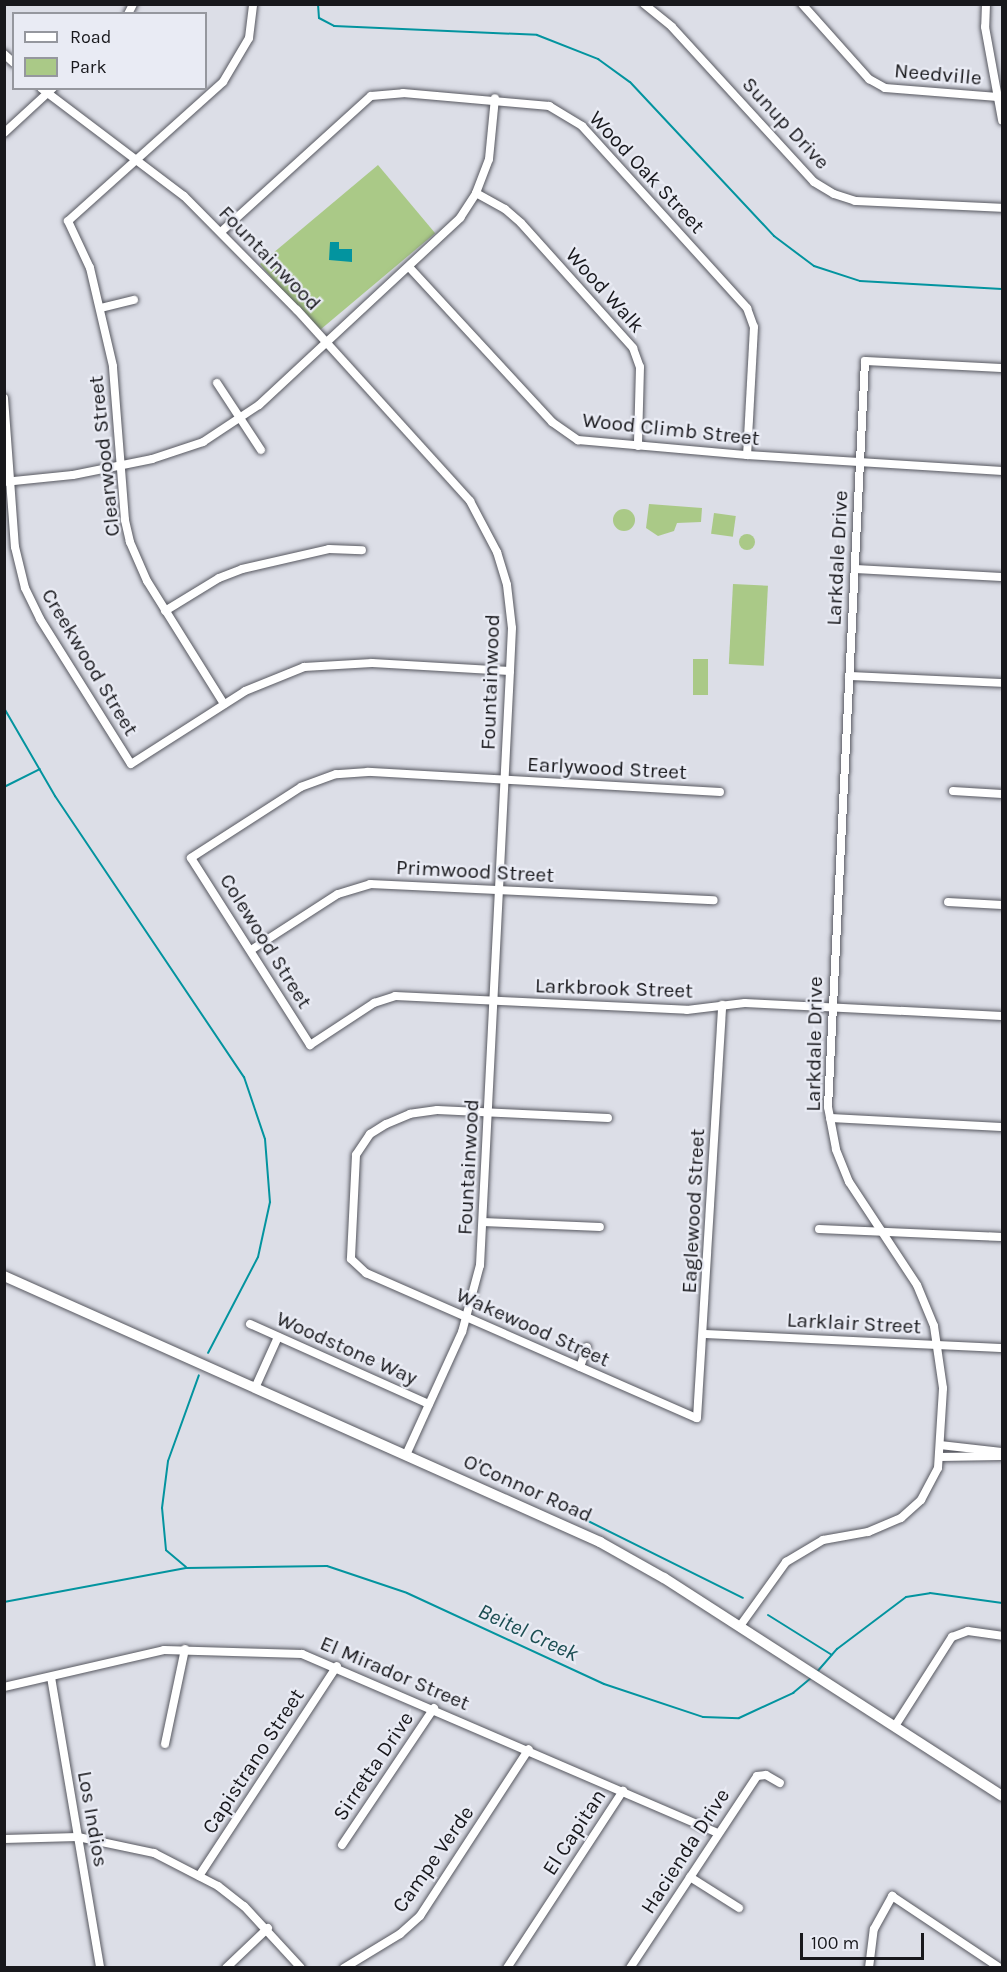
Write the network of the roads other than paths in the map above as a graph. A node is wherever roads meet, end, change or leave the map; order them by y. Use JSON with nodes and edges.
{"nodes":[{"id":1,"x":253,"y":4,"type":"edge"},
{"id":2,"x":644,"y":4,"type":"edge"},
{"id":3,"x":802,"y":4,"type":"edge"},
{"id":4,"x":986,"y":4,"type":"edge"},
{"id":5,"x":47,"y":90,"type":"edge"},
{"id":6,"x":998,"y":97,"type":"junction"},
{"id":7,"x":495,"y":98,"type":"junction"},
{"id":8,"x":1002,"y":120,"type":"edge"},
{"id":9,"x":4,"y":132,"type":"edge"},
{"id":10,"x":138,"y":160,"type":"junction"},
{"id":11,"x":476,"y":193,"type":"junction"},
{"id":12,"x":1002,"y":208,"type":"edge"},
{"id":13,"x":222,"y":231,"type":"junction"},
{"id":14,"x":410,"y":267,"type":"junction"},
{"id":15,"x":134,"y":300,"type":"dead end"},
{"id":16,"x":101,"y":308,"type":"junction"},
{"id":17,"x":326,"y":342,"type":"junction"},
{"id":18,"x":1002,"y":368,"type":"edge"},
{"id":19,"x":217,"y":382,"type":"dead end"},
{"id":20,"x":4,"y":398,"type":"edge"},
{"id":21,"x":240,"y":419,"type":"junction"},
{"id":22,"x":639,"y":446,"type":"junction"},
{"id":23,"x":261,"y":450,"type":"dead end"},
{"id":24,"x":747,"y":455,"type":"junction"},
{"id":25,"x":860,"y":463,"type":"junction"},
{"id":26,"x":121,"y":467,"type":"junction"},
{"id":27,"x":1002,"y":471,"type":"edge"},
{"id":28,"x":8,"y":482,"type":"edge"},
{"id":29,"x":362,"y":550,"type":"dead end"},
{"id":30,"x":855,"y":569,"type":"junction"},
{"id":31,"x":1002,"y":577,"type":"edge"},
{"id":32,"x":165,"y":610,"type":"junction"},
{"id":33,"x":510,"y":671,"type":"junction"},
{"id":34,"x":849,"y":676,"type":"junction"},
{"id":35,"x":1002,"y":684,"type":"edge"},
{"id":36,"x":224,"y":704,"type":"junction"},
{"id":37,"x":505,"y":780,"type":"junction"},
{"id":38,"x":953,"y":791,"type":"dead end"},
{"id":39,"x":720,"y":792,"type":"dead end"},
{"id":40,"x":1002,"y":794,"type":"edge"},
{"id":41,"x":191,"y":858,"type":"joint"},
{"id":42,"x":499,"y":892,"type":"junction"},
{"id":43,"x":714,"y":900,"type":"dead end"},
{"id":44,"x":948,"y":902,"type":"dead end"},
{"id":45,"x":1002,"y":905,"type":"edge"},
{"id":46,"x":251,"y":950,"type":"junction"},
{"id":47,"x":493,"y":1002,"type":"junction"},
{"id":48,"x":722,"y":1005,"type":"junction"},
{"id":49,"x":831,"y":1007,"type":"junction"},
{"id":50,"x":1002,"y":1016,"type":"edge"},
{"id":51,"x":310,"y":1045,"type":"joint"},
{"id":52,"x":489,"y":1111,"type":"junction"},
{"id":53,"x":608,"y":1118,"type":"dead end"},
{"id":54,"x":830,"y":1118,"type":"junction"},
{"id":55,"x":1002,"y":1127,"type":"edge"},
{"id":56,"x":483,"y":1222,"type":"junction"},
{"id":57,"x":600,"y":1227,"type":"dead end"},
{"id":58,"x":819,"y":1229,"type":"dead end"},
{"id":59,"x":880,"y":1232,"type":"junction"},
{"id":60,"x":1002,"y":1238,"type":"edge"},
{"id":61,"x":4,"y":1276,"type":"edge"},
{"id":62,"x":467,"y":1318,"type":"junction"},
{"id":63,"x":250,"y":1324,"type":"dead end"},
{"id":64,"x":704,"y":1334,"type":"junction"},
{"id":65,"x":278,"y":1337,"type":"junction"},
{"id":66,"x":938,"y":1345,"type":"junction"},
{"id":67,"x":588,"y":1347,"type":"dead end"},
{"id":68,"x":1002,"y":1348,"type":"edge"},
{"id":69,"x":580,"y":1367,"type":"junction"},
{"id":70,"x":255,"y":1388,"type":"junction"},
{"id":71,"x":429,"y":1404,"type":"junction"},
{"id":72,"x":697,"y":1418,"type":"joint"},
{"id":73,"x":940,"y":1445,"type":"junction"},
{"id":74,"x":1002,"y":1454,"type":"edge"},
{"id":75,"x":406,"y":1455,"type":"junction"},
{"id":76,"x":939,"y":1457,"type":"junction"},
{"id":77,"x":740,"y":1626,"type":"junction"},
{"id":78,"x":1002,"y":1636,"type":"edge"},
{"id":79,"x":185,"y":1649,"type":"junction"},
{"id":80,"x":337,"y":1666,"type":"junction"},
{"id":81,"x":51,"y":1677,"type":"junction"},
{"id":82,"x":4,"y":1687,"type":"edge"},
{"id":83,"x":434,"y":1708,"type":"junction"},
{"id":84,"x":895,"y":1726,"type":"junction"},
{"id":85,"x":165,"y":1744,"type":"dead end"},
{"id":86,"x":529,"y":1749,"type":"junction"},
{"id":87,"x":780,"y":1783,"type":"dead end"},
{"id":88,"x":623,"y":1791,"type":"junction"},
{"id":89,"x":1002,"y":1796,"type":"edge"},
{"id":90,"x":718,"y":1833,"type":"junction"},
{"id":91,"x":78,"y":1837,"type":"junction"},
{"id":92,"x":4,"y":1839,"type":"edge"},
{"id":93,"x":342,"y":1845,"type":"dead end"},
{"id":94,"x":199,"y":1876,"type":"junction"},
{"id":95,"x":690,"y":1877,"type":"junction"},
{"id":96,"x":739,"y":1908,"type":"dead end"},
{"id":97,"x":268,"y":1928,"type":"junction"},
{"id":98,"x":990,"y":1965,"type":"edge"},
{"id":99,"x":631,"y":1967,"type":"edge"},
{"id":100,"x":100,"y":1968,"type":"edge"},
{"id":101,"x":226,"y":1968,"type":"edge"},
{"id":102,"x":300,"y":1968,"type":"edge"},
{"id":103,"x":344,"y":1968,"type":"edge"},
{"id":104,"x":507,"y":1968,"type":"edge"},
{"id":105,"x":869,"y":1968,"type":"edge"},
{"id":106,"x":1000,"y":1968,"type":"edge"}],
"edges":[{"from":1,"to":10,"type":"street"},
{"from":2,"to":12,"type":"street","name":"Sunup Drive"},
{"from":3,"to":6,"type":"street","name":"Needville"},
{"from":4,"to":6,"type":"street"},
{"from":5,"to":9,"type":"street"},
{"from":5,"to":10,"type":"street","name":"Fountainwood"},
{"from":6,"to":8,"type":"street"},
{"from":7,"to":11,"type":"street"},
{"from":7,"to":13,"type":"street","name":"Wood Oak Street"},
{"from":7,"to":24,"type":"street","name":"Wood Oak Street"},
{"from":10,"to":13,"type":"street","name":"Fountainwood"},
{"from":10,"to":16,"type":"street","name":"Clearwood Street"},
{"from":11,"to":14,"type":"street"},
{"from":11,"to":22,"type":"street","name":"Wood Walk"},
{"from":13,"to":17,"type":"street","name":"Fountainwood"},
{"from":14,"to":17,"type":"street"},
{"from":14,"to":22,"type":"street","name":"Wood Climb Street"},
{"from":15,"to":16,"type":"street"},
{"from":16,"to":26,"type":"street","name":"Clearwood Street"},
{"from":17,"to":21,"type":"street"},
{"from":17,"to":33,"type":"street","name":"Fountainwood"},
{"from":18,"to":25,"type":"street","name":"Larkdale Drive"},
{"from":19,"to":21,"type":"street"},
{"from":20,"to":28,"type":"street","name":"Creekwood Street"},
{"from":21,"to":23,"type":"street"},
{"from":21,"to":26,"type":"street"},
{"from":22,"to":24,"type":"street","name":"Wood Climb Street"},
{"from":24,"to":25,"type":"street","name":"Wood Climb Street"},
{"from":25,"to":27,"type":"street","name":"Wood Climb Street"},
{"from":25,"to":30,"type":"street","name":"Larkdale Drive"},
{"from":26,"to":28,"type":"street"},
{"from":26,"to":32,"type":"street","name":"Clearwood Street"},
{"from":28,"to":36,"type":"street","name":"Creekwood Street"},
{"from":29,"to":32,"type":"street"},
{"from":30,"to":31,"type":"street"},
{"from":30,"to":34,"type":"street","name":"Larkdale Drive"},
{"from":32,"to":36,"type":"street","name":"Clearwood Street"},
{"from":33,"to":36,"type":"street"},
{"from":33,"to":37,"type":"street","name":"Fountainwood"},
{"from":34,"to":35,"type":"street"},
{"from":34,"to":49,"type":"street","name":"Larkdale Drive"},
{"from":37,"to":39,"type":"street","name":"Earlywood Street"},
{"from":37,"to":41,"type":"street","name":"Earlywood Street"},
{"from":37,"to":42,"type":"street","name":"Fountainwood"},
{"from":38,"to":40,"type":"street"},
{"from":41,"to":46,"type":"street","name":"Colewood Street"},
{"from":42,"to":43,"type":"street","name":"Primwood Street"},
{"from":42,"to":46,"type":"street","name":"Primwood Street"},
{"from":42,"to":47,"type":"street","name":"Fountainwood"},
{"from":44,"to":45,"type":"street"},
{"from":46,"to":51,"type":"street","name":"Colewood Street"},
{"from":47,"to":48,"type":"street","name":"Larkbrook Street"},
{"from":47,"to":51,"type":"street","name":"Larkbrook Street"},
{"from":47,"to":52,"type":"street","name":"Fountainwood"},
{"from":48,"to":49,"type":"street","name":"Larkbrook Street"},
{"from":48,"to":64,"type":"street","name":"Eaglewood Street"},
{"from":49,"to":50,"type":"street","name":"Larkbrook Street"},
{"from":49,"to":54,"type":"street","name":"Larkdale Drive"},
{"from":52,"to":53,"type":"street"},
{"from":52,"to":56,"type":"street","name":"Fountainwood"},
{"from":52,"to":62,"type":"street","name":"Wakewood Street"},
{"from":54,"to":55,"type":"street"},
{"from":54,"to":59,"type":"street","name":"Larkdale Drive"},
{"from":56,"to":57,"type":"street"},
{"from":56,"to":62,"type":"street","name":"Fountainwood"},
{"from":58,"to":59,"type":"street"},
{"from":59,"to":60,"type":"street"},
{"from":59,"to":66,"type":"street","name":"Larkdale Drive"},
{"from":61,"to":70,"type":"main road","name":"O'Connor Road"},
{"from":62,"to":69,"type":"street","name":"Wakewood Street"},
{"from":62,"to":71,"type":"street","name":"Fountainwood"},
{"from":63,"to":65,"type":"street","name":"Woodstone Way"},
{"from":64,"to":66,"type":"street","name":"Larklair Street"},
{"from":64,"to":72,"type":"street","name":"Eaglewood Street"},
{"from":65,"to":70,"type":"street"},
{"from":65,"to":71,"type":"street","name":"Woodstone Way"},
{"from":66,"to":68,"type":"street","name":"Larklair Street"},
{"from":66,"to":73,"type":"street","name":"Larkdale Drive"},
{"from":67,"to":69,"type":"street"},
{"from":69,"to":72,"type":"street","name":"Wakewood Street"},
{"from":70,"to":75,"type":"main road","name":"O'Connor Road"},
{"from":71,"to":75,"type":"street","name":"Fountainwood"},
{"from":73,"to":74,"type":"street"},
{"from":73,"to":76,"type":"street","name":"Larkdale Drive"},
{"from":74,"to":76,"type":"street"},
{"from":75,"to":77,"type":"main road","name":"O'Connor Road"},
{"from":76,"to":77,"type":"street","name":"Larkdale Drive"},
{"from":77,"to":84,"type":"main road","name":"O'Connor Road"},
{"from":78,"to":84,"type":"street"},
{"from":79,"to":80,"type":"street","name":"El Mirador Street"},
{"from":79,"to":81,"type":"street","name":"El Mirador Street"},
{"from":79,"to":85,"type":"street"},
{"from":80,"to":83,"type":"street","name":"El Mirador Street"},
{"from":80,"to":94,"type":"street","name":"Capistrano Street"},
{"from":81,"to":82,"type":"street","name":"El Mirador Street"},
{"from":81,"to":91,"type":"street","name":"Los Indios"},
{"from":83,"to":86,"type":"street","name":"El Mirador Street"},
{"from":83,"to":93,"type":"street","name":"Sirretta Drive"},
{"from":84,"to":89,"type":"main road","name":"O'Connor Road"},
{"from":86,"to":88,"type":"street","name":"El Mirador Street"},
{"from":86,"to":103,"type":"street","name":"Campe Verde"},
{"from":87,"to":90,"type":"street","name":"Hacienda Drive"},
{"from":88,"to":90,"type":"street","name":"El Mirador Street"},
{"from":88,"to":104,"type":"street","name":"El Capitan"},
{"from":90,"to":95,"type":"street","name":"Hacienda Drive"},
{"from":91,"to":92,"type":"street"},
{"from":91,"to":94,"type":"street"},
{"from":91,"to":100,"type":"street","name":"Los Indios"},
{"from":94,"to":97,"type":"street"},
{"from":95,"to":96,"type":"street"},
{"from":95,"to":99,"type":"street","name":"Hacienda Drive"},
{"from":97,"to":101,"type":"street"},
{"from":97,"to":102,"type":"street"},
{"from":98,"to":105,"type":"street"},
{"from":98,"to":106,"type":"street"}]}
